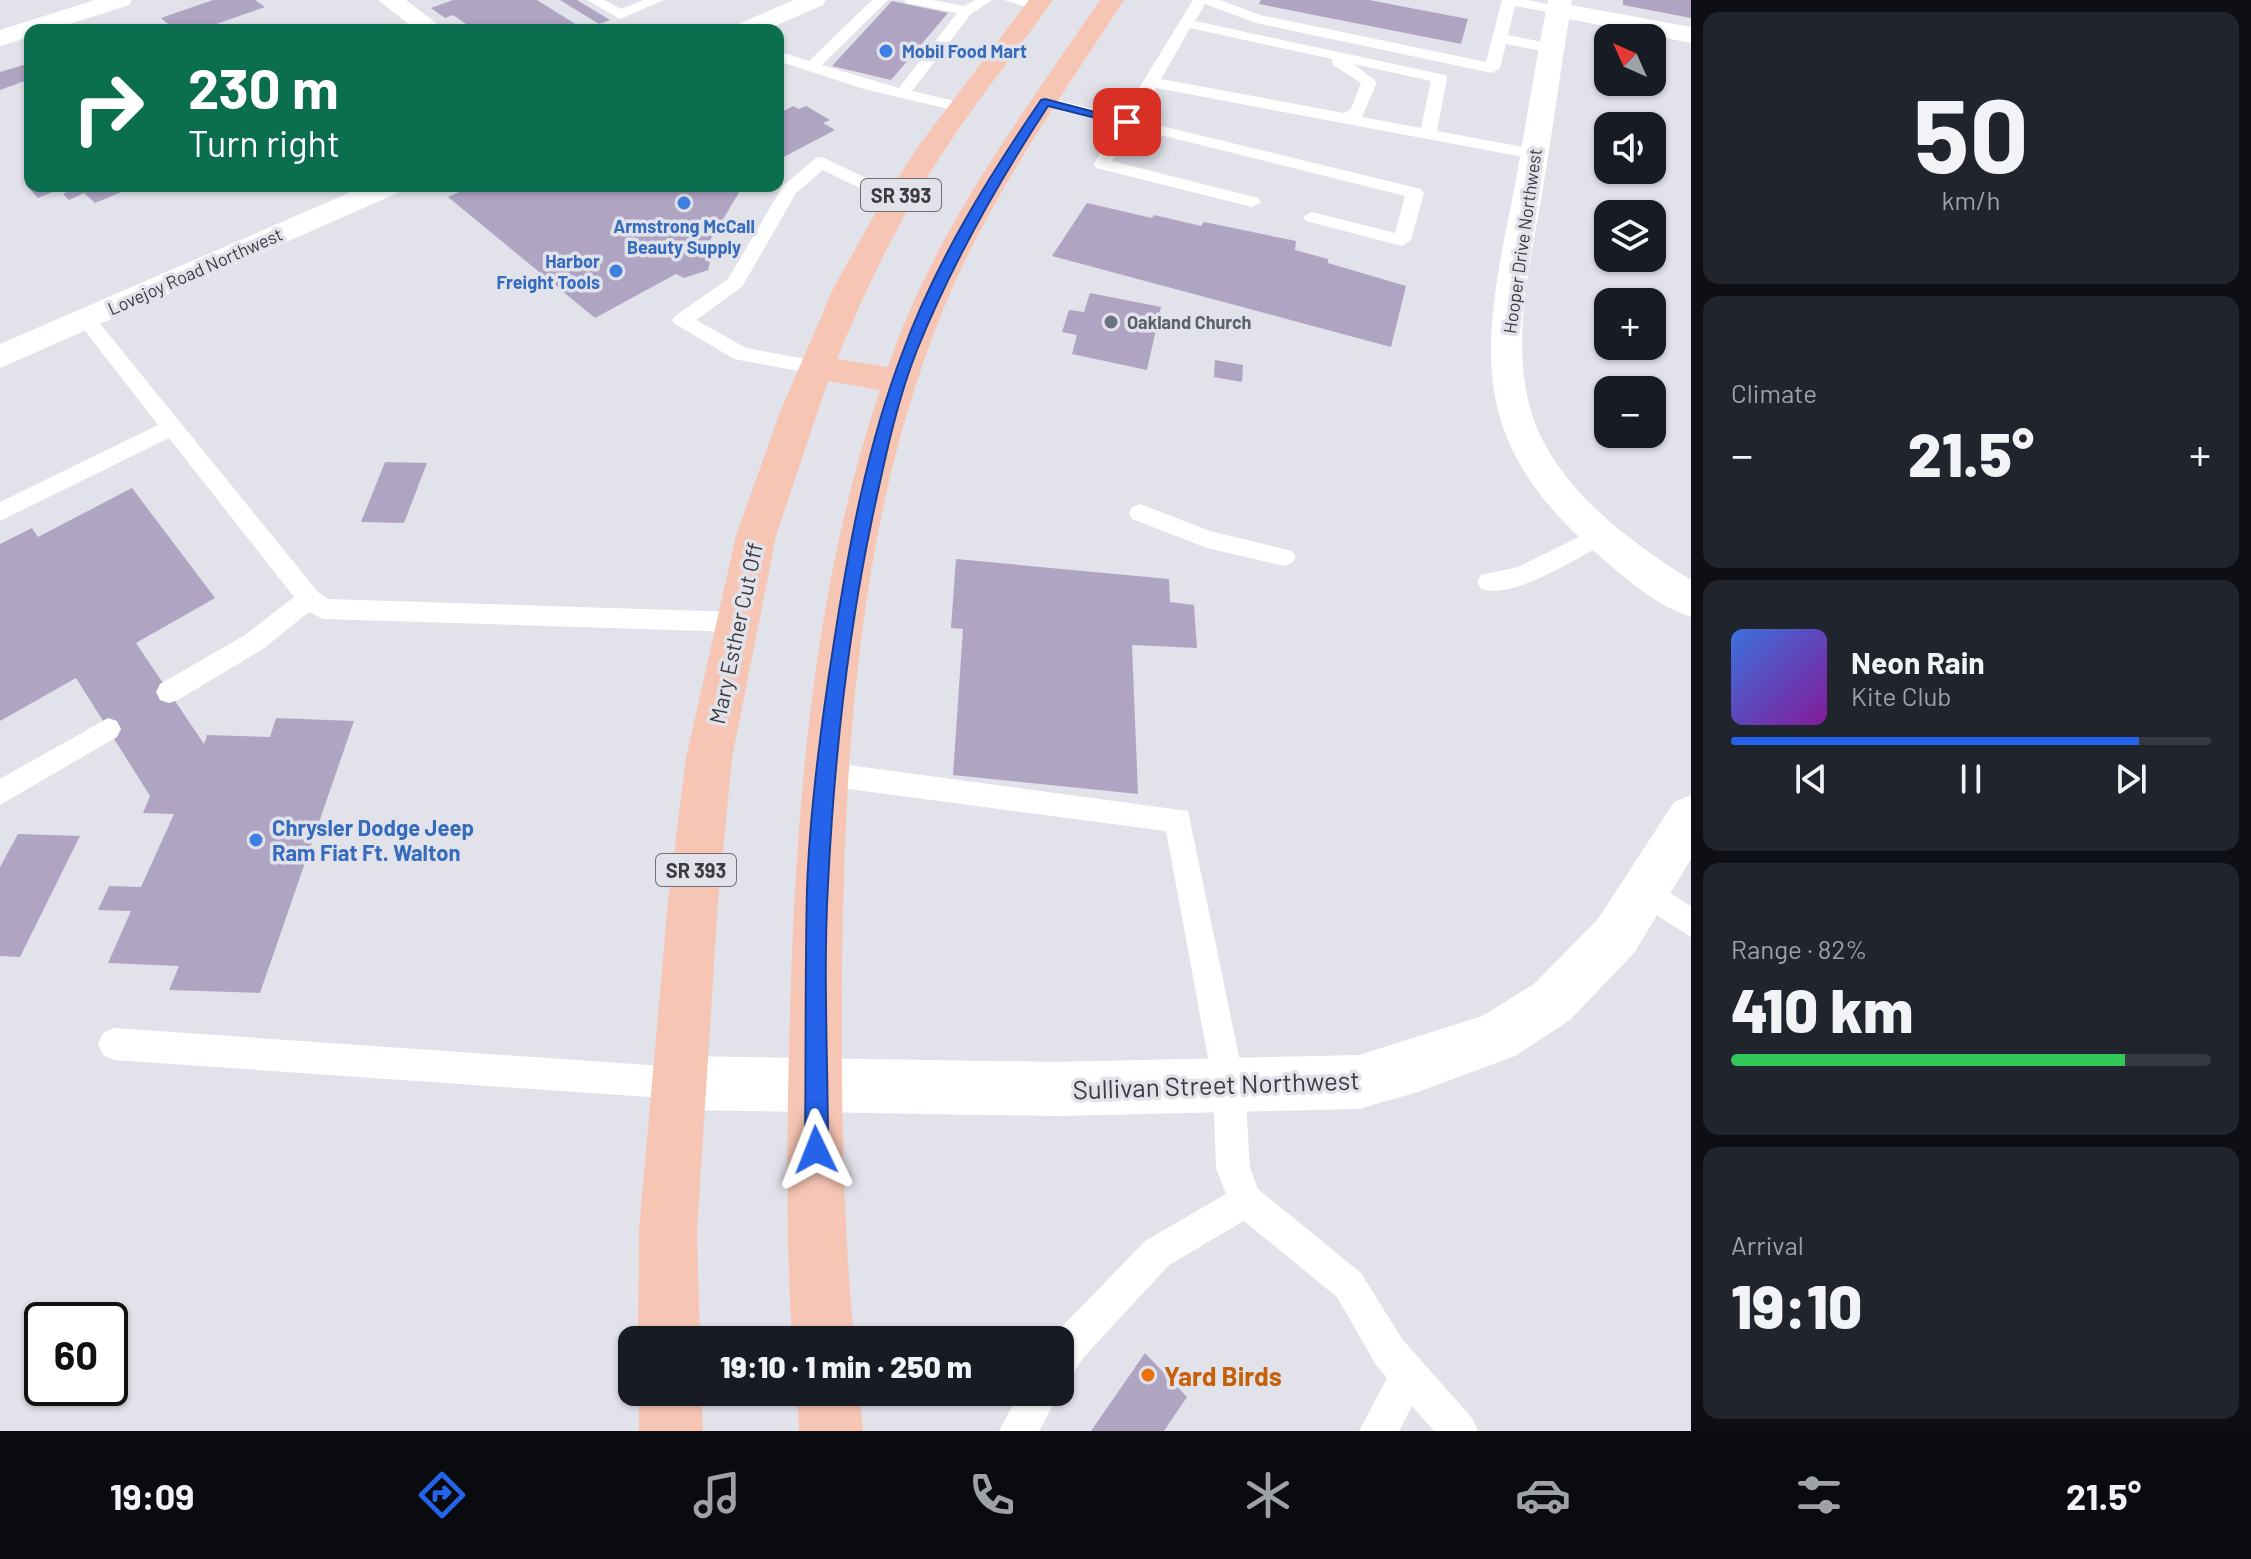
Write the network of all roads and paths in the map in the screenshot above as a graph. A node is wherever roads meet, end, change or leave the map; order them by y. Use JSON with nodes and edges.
{"nodes":[{"id":1,"x":120,"y":0,"type":"edge"},
{"id":2,"x":390,"y":0,"type":"edge"},
{"id":3,"x":594,"y":0,"type":"edge"},
{"id":4,"x":657,"y":0,"type":"edge"},
{"id":5,"x":814,"y":0,"type":"edge"},
{"id":6,"x":881,"y":0,"type":"edge"},
{"id":7,"x":911,"y":0,"type":"edge"},
{"id":8,"x":985,"y":0,"type":"edge"},
{"id":9,"x":1112,"y":0,"type":"edge"},
{"id":10,"x":1200,"y":0,"type":"edge"},
{"id":11,"x":1207,"y":0,"type":"edge"},
{"id":12,"x":1509,"y":1,"type":"edge"},
{"id":13,"x":1029,"y":2,"type":"edge"},
{"id":14,"x":1559,"y":5,"type":"edge"},
{"id":15,"x":966,"y":11,"type":"junction"},
{"id":16,"x":44,"y":24,"type":"edge"},
{"id":17,"x":424,"y":24,"type":"edge"},
{"id":18,"x":759,"y":24,"type":"edge"},
{"id":19,"x":1192,"y":24,"type":"junction"},
{"id":20,"x":24,"y":30,"type":"edge"},
{"id":21,"x":1691,"y":35,"type":"edge"},
{"id":22,"x":0,"y":38,"type":"edge"},
{"id":23,"x":1500,"y":38,"type":"junction"},
{"id":24,"x":1552,"y":48,"type":"junction"},
{"id":25,"x":784,"y":58,"type":"edge"},
{"id":26,"x":811,"y":68,"type":"junction"},
{"id":27,"x":1151,"y":82,"type":"junction"},
{"id":28,"x":902,"y":94,"type":"junction"},
{"id":29,"x":1045,"y":102,"type":"junction"},
{"id":30,"x":961,"y":107,"type":"junction"},
{"id":31,"x":1344,"y":120,"type":"junction"},
{"id":32,"x":1127,"y":122,"type":"junction"},
{"id":33,"x":1428,"y":134,"type":"junction"},
{"id":34,"x":1534,"y":154,"type":"junction"},
{"id":35,"x":784,"y":187,"type":"edge"},
{"id":36,"x":376,"y":192,"type":"edge"},
{"id":37,"x":781,"y":192,"type":"edge"},
{"id":38,"x":902,"y":194,"type":"junction"},
{"id":39,"x":1252,"y":202,"type":"dead end"},
{"id":40,"x":1312,"y":217,"type":"dead end"},
{"id":41,"x":86,"y":319,"type":"junction"},
{"id":42,"x":0,"y":357,"type":"edge"},
{"id":43,"x":815,"y":367,"type":"junction"},
{"id":44,"x":900,"y":381,"type":"junction"},
{"id":45,"x":172,"y":427,"type":"junction"},
{"id":46,"x":0,"y":512,"type":"edge"},
{"id":47,"x":1140,"y":513,"type":"dead end"},
{"id":48,"x":1603,"y":534,"type":"junction"},
{"id":49,"x":1284,"y":557,"type":"dead end"},
{"id":50,"x":1489,"y":582,"type":"dead end"},
{"id":51,"x":309,"y":599,"type":"junction"},
{"id":52,"x":1691,"y":601,"type":"edge"},
{"id":53,"x":738,"y":622,"type":"junction"},
{"id":54,"x":169,"y":692,"type":"dead end"},
{"id":55,"x":108,"y":729,"type":"dead end"},
{"id":56,"x":826,"y":774,"type":"junction"},
{"id":57,"x":0,"y":793,"type":"edge"},
{"id":58,"x":1691,"y":817,"type":"edge"},
{"id":59,"x":1644,"y":891,"type":"junction"},
{"id":60,"x":1691,"y":923,"type":"edge"},
{"id":61,"x":114,"y":1044,"type":"dead end"},
{"id":62,"x":678,"y":1083,"type":"junction"},
{"id":63,"x":1229,"y":1085,"type":"junction"},
{"id":64,"x":815,"y":1086,"type":"junction"},
{"id":65,"x":1246,"y":1201,"type":"junction"},
{"id":66,"x":669,"y":1326,"type":"edge"},
{"id":67,"x":823,"y":1326,"type":"edge"},
{"id":68,"x":1074,"y":1341,"type":"edge"},
{"id":69,"x":1409,"y":1376,"type":"junction"},
{"id":70,"x":670,"y":1406,"type":"edge"},
{"id":71,"x":829,"y":1406,"type":"edge"},
{"id":72,"x":1033,"y":1406,"type":"edge"},
{"id":73,"x":671,"y":1431,"type":"edge"},
{"id":74,"x":831,"y":1431,"type":"edge"},
{"id":75,"x":1018,"y":1431,"type":"edge"},
{"id":76,"x":1378,"y":1431,"type":"edge"},
{"id":77,"x":1459,"y":1431,"type":"edge"}],
"edges":[{"from":1,"to":16,"type":"street"},
{"from":2,"to":17,"type":"street"},
{"from":3,"to":4,"type":"lane"},
{"from":5,"to":18,"type":"street"},
{"from":6,"to":26,"type":"lane"},
{"from":7,"to":15,"type":"lane"},
{"from":8,"to":15,"type":"lane"},
{"from":9,"to":29,"type":"main road","number":"SR 393"},
{"from":10,"to":19,"type":"lane"},
{"from":11,"to":23,"type":"lane"},
{"from":12,"to":14,"type":"lane"},
{"from":12,"to":23,"type":"lane"},
{"from":13,"to":30,"type":"main road","name":"Mary Esther Cut Off","number":"SR 393"},
{"from":14,"to":21,"type":"street"},
{"from":14,"to":24,"type":"street","name":"Hooper Drive Northwest"},
{"from":15,"to":28,"type":"lane"},
{"from":19,"to":27,"type":"lane"},
{"from":19,"to":31,"type":"lane"},
{"from":19,"to":33,"type":"lane"},
{"from":20,"to":22,"type":"street"},
{"from":23,"to":24,"type":"lane"},
{"from":24,"to":34,"type":"street","name":"Hooper Drive Northwest"},
{"from":25,"to":26,"type":"lane"},
{"from":26,"to":28,"type":"lane"},
{"from":27,"to":31,"type":"lane"},
{"from":27,"to":32,"type":"lane"},
{"from":28,"to":30,"type":"lane"},
{"from":29,"to":32,"type":"lane"},
{"from":29,"to":44,"type":"main road","number":"SR 393"},
{"from":30,"to":38,"type":"main road","name":"Mary Esther Cut Off","number":"SR 393"},
{"from":31,"to":33,"type":"lane"},
{"from":32,"to":39,"type":"lane"},
{"from":32,"to":40,"type":"lane"},
{"from":33,"to":34,"type":"lane"},
{"from":34,"to":48,"type":"street","name":"Hooper Drive Northwest"},
{"from":35,"to":38,"type":"lane"},
{"from":36,"to":41,"type":"street","name":"Lovejoy Road Northwest"},
{"from":37,"to":43,"type":"lane"},
{"from":38,"to":43,"type":"main road","name":"Mary Esther Cut Off","number":"SR 393"},
{"from":41,"to":42,"type":"street","name":"Lovejoy Road Northwest"},
{"from":41,"to":45,"type":"lane"},
{"from":43,"to":44,"type":"main road"},
{"from":43,"to":53,"type":"main road","name":"Mary Esther Cut Off","number":"SR 393"},
{"from":44,"to":56,"type":"main road","number":"SR 393"},
{"from":45,"to":46,"type":"lane"},
{"from":45,"to":51,"type":"lane"},
{"from":47,"to":49,"type":"lane"},
{"from":48,"to":50,"type":"lane"},
{"from":48,"to":52,"type":"street","name":"Hooper Drive Northwest"},
{"from":51,"to":53,"type":"lane"},
{"from":51,"to":54,"type":"lane"},
{"from":53,"to":62,"type":"main road","name":"Mary Esther Cut Off","number":"SR 393"},
{"from":55,"to":57,"type":"lane"},
{"from":56,"to":63,"type":"lane"},
{"from":56,"to":64,"type":"main road","number":"SR 393"},
{"from":58,"to":59,"type":"street","name":"Sullivan Street Northwest"},
{"from":59,"to":60,"type":"lane"},
{"from":59,"to":63,"type":"street","name":"Sullivan Street Northwest"},
{"from":61,"to":62,"type":"lane"},
{"from":62,"to":64,"type":"street","name":"Sullivan Street Northwest"},
{"from":62,"to":66,"type":"main road","name":"Mary Esther Cut Off","number":"SR 393"},
{"from":63,"to":64,"type":"street","name":"Sullivan Street Northwest"},
{"from":63,"to":65,"type":"lane"},
{"from":64,"to":67,"type":"main road","number":"SR 393"},
{"from":65,"to":68,"type":"lane"},
{"from":65,"to":69,"type":"lane"},
{"from":69,"to":76,"type":"lane"},
{"from":69,"to":77,"type":"lane"},
{"from":70,"to":73,"type":"main road"},
{"from":71,"to":74,"type":"main road"},
{"from":72,"to":75,"type":"lane"}]}
